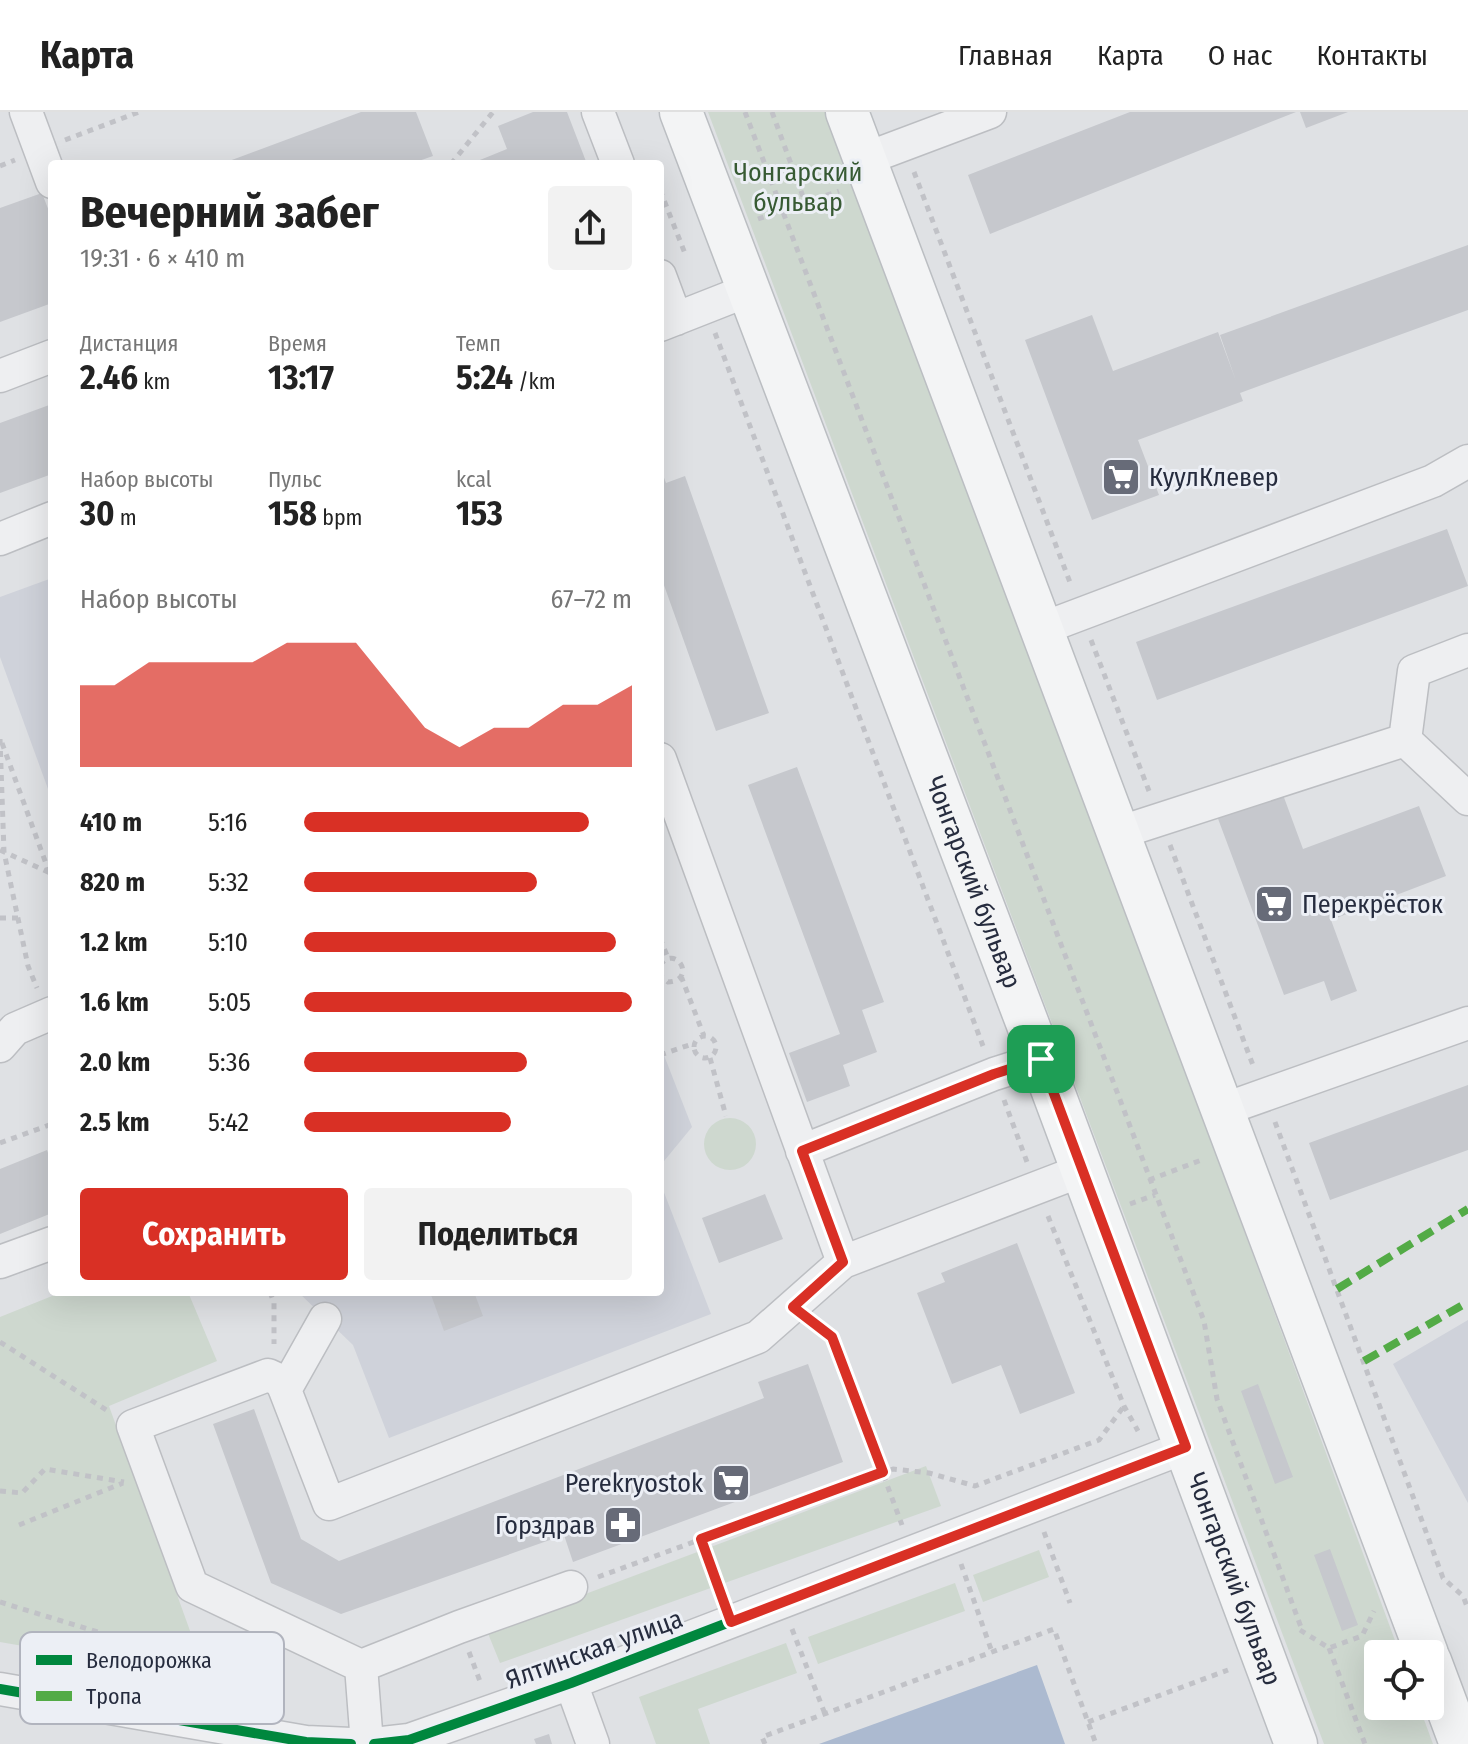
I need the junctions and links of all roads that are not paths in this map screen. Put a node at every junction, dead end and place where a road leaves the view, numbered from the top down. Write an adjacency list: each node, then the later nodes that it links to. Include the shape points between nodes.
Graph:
1 (26, 112): 8 (street)
2 (598, 112): 6 (street)
3 (681, 112): 10 (main road, Чонгарский бульвар)
4 (847, 112): 7 (main road)
5 (990, 112): 7 (street, via 903,144)
6 (616, 160)
7 (869, 169): 17 (main road)
8 (48, 171)
9 (664, 284): 11 (street)
10 (749, 290): 11 (street); 26 (main road, Чонгарский бульвар)
11 (681, 317)
12 (48, 358): 13 (street)
13 (0, 376)
14 (1468, 461): 17 (street, via 1433,481)
15 (48, 520): 16 (street)
16 (0, 539)
17 (1041, 629): 22 (main road)
18 (1468, 650): 19 (street, via 1414,671)
19 (1405, 740): 21 (street); 22 (street)
20 (664, 770): 28 (street)
21 (1468, 799)
22 (1118, 833): 27 (main road)
23 (48, 1015): 25 (street, via 15,1029)
24 (1468, 1023): 27 (street)
25 (0, 1046)
26 (1041, 1059): 28 (street); 29 (main road, Чонгарский бульвар)
27 (1222, 1110): 37 (main road)
28 (802, 1151): 32 (street)
29 (1083, 1170): 32 (street); 35 (main road, Чонгарский бульвар)
30 (48, 1244): 31 (street)
31 (0, 1262)
32 (843, 1262): 34 (street, via 758,1337 329,1504)
33 (325, 1319): 34 (street)
34 (280, 1383): 38 (street, via 268,1375 133,1426 138,1478 192,1586)
35 (1186, 1447): 39 (street, Ялтинская улица); 48 (main road, Чонгарский бульвар)
36 (571, 1587): 38 (street)
37 (1422, 1640)
38 (361, 1666): 45 (street)
39 (571, 1683): 46 (street, Ялтинская улица, via 409,1740); 47 (street)
40 (0, 1689): 41 (street)
41 (20, 1692)
42 (1444, 1698): 49 (main road)
43 (202, 1724): 44 (street, via 306,1742)
44 (351, 1744)
45 (367, 1744)
46 (374, 1744)
47 (593, 1744)
48 (1296, 1744)
49 (1461, 1744)

